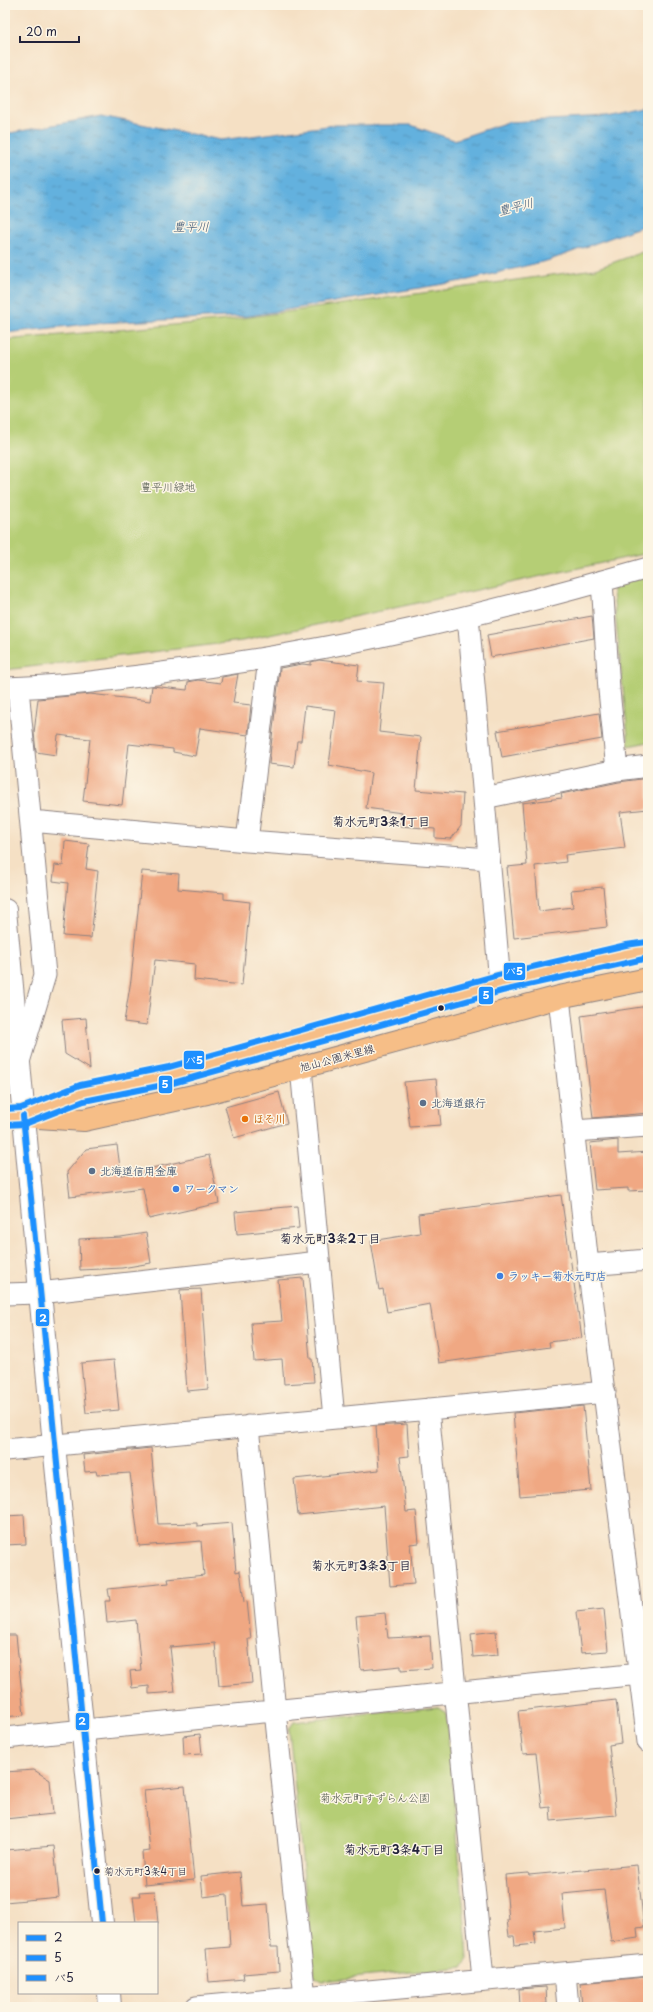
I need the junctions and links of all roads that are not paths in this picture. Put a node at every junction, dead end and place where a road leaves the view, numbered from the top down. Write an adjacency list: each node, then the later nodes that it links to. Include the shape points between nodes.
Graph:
1 (648, 568): 2 (street)
2 (602, 581): 3 (street); 7 (street, via 609,690)
3 (468, 616): 4 (street, via 378,638); 8 (street)
4 (269, 658): 5 (street, via 130,678); 10 (street)
5 (11, 688): 9 (street)
6 (648, 766): 7 (street)
7 (618, 770): 8 (street)
8 (484, 798): 11 (street)
9 (31, 822): 10 (street); 18 (street, via 46,975)
10 (247, 841): 11 (street)
11 (489, 859): 15 (street)
12 (5, 910): 18 (street)
13 (648, 950): 15 (main road)
14 (648, 979): 16 (main road, 旭山公園米里線)
15 (500, 983): 20 (main road, via 171,1075 82,1093)
16 (559, 997): 19 (main road, 旭山公園米里線); 22 (street)
17 (5, 1040): 18 (street)
18 (19, 1063): 20 (street)
19 (301, 1068): 20 (main road, 旭山公園米里線, via 207,1093 84,1120); 24 (street)
20 (14, 1117): 26 (street)
21 (648, 1126): 22 (street)
22 (573, 1131): 25 (street)
23 (648, 1260): 25 (street)
24 (319, 1262): 26 (street); 30 (street)
25 (588, 1265): 28 (street)
26 (39, 1293): 27 (street); 32 (street)
27 (5, 1294)
28 (605, 1392): 29 (street); 34 (street)
29 (428, 1409): 30 (street); 35 (street)
30 (334, 1418): 31 (street)
31 (248, 1426): 32 (street); 36 (street)
32 (54, 1445): 33 (street); 37 (street)
33 (5, 1450)
34 (640, 1674): 35 (street); 39 (street)
35 (457, 1692): 36 (street); 43 (street)
36 (275, 1711): 37 (street); 45 (street)
37 (83, 1731): 38 (street); 40 (street)
38 (5, 1738)
39 (648, 1742)
40 (102, 1922)
41 (648, 1965): 42 (street)
42 (565, 1973): 43 (street); 48 (street)
43 (483, 1979): 45 (street)
44 (109, 1994): 46 (street)
45 (306, 2002): 47 (street)
46 (110, 2007)
47 (196, 2007)
48 (568, 2007)

